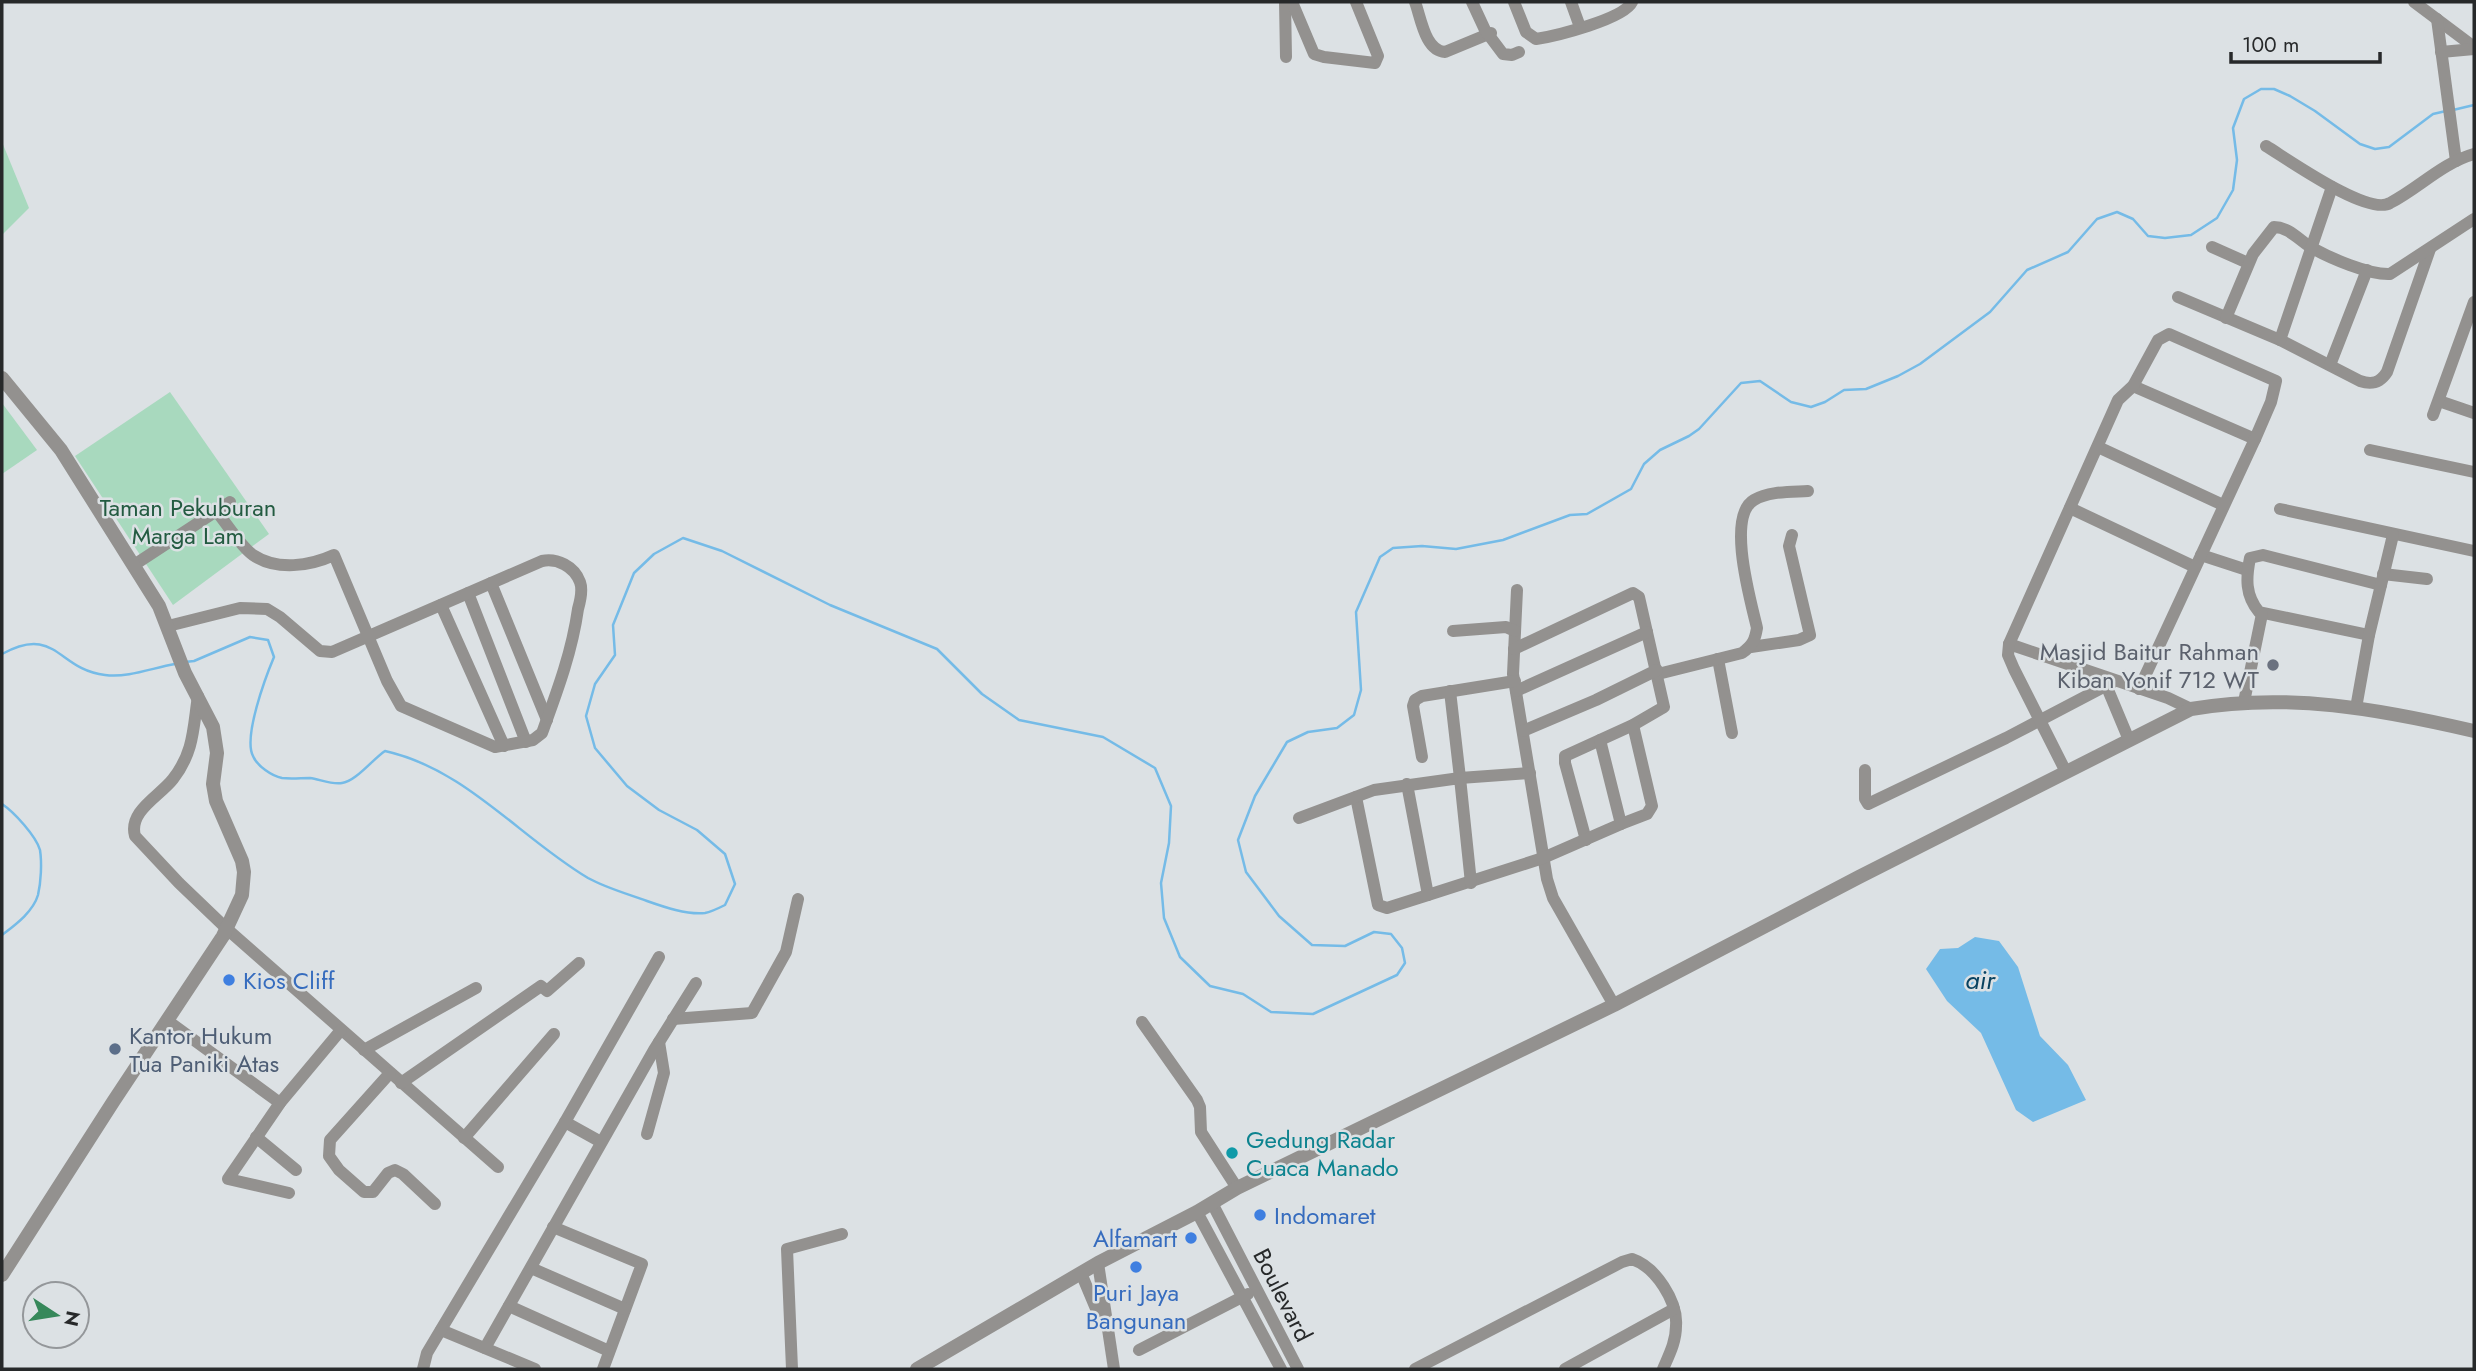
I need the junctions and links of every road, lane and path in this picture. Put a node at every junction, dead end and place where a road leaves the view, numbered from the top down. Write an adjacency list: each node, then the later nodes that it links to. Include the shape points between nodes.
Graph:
1 (1284, 2): 17 (street)
2 (1292, 2): 3 (street, via 1314,54 1375,62 1378,56)
3 (1356, 2)
4 (1415, 2): 13 (street, via 1437,52)
5 (1472, 2): 13 (street)
6 (1481, 2): 13 (street)
7 (1514, 2): 12 (street, via 1532,38)
8 (1571, 2): 12 (street)
9 (1632, 2): 12 (street, via 1628,9)
10 (2414, 2): 11 (street)
11 (2437, 19): 14 (street); 15 (street)
12 (1580, 27)
13 (1490, 35): 16 (street, via 1503,54)
14 (2474, 48): 15 (street)
15 (2441, 51): 20 (street)
16 (1519, 52)
17 (1286, 57)
18 (2266, 146): 21 (street)
19 (2474, 154): 20 (street)
20 (2456, 161): 21 (street, via 2383,206 2367,204)
21 (2332, 187): 24 (street)
22 (2474, 219): 25 (street)
23 (2212, 247): 26 (street)
24 (2313, 248): 26 (street, via 2274,227); 27 (street); 31 (street)
25 (2430, 249): 27 (street, via 2395,273); 32 (street, via 2383,378 2368,383)
26 (2248, 262): 30 (street)
27 (2367, 270): 32 (street)
28 (2178, 297): 30 (street)
29 (2474, 302): 35 (street)
30 (2226, 318): 31 (street)
31 (2280, 340): 32 (street)
32 (2330, 365)
33 (2, 377): 52 (street, via 61,450)
34 (2133, 386): 38 (street); 38 (street, via 2158,340 2175,336 2276,381); 39 (street, via 2118,400)
35 (2439, 401): 36 (street); 37 (street)
36 (2474, 413)
37 (2433, 415)
38 (2255, 439): 44 (street)
39 (2098, 447): 44 (street); 45 (street)
40 (2370, 450): 41 (street)
41 (2474, 472)
42 (1808, 491): 68 (street, via 1754,500 1745,512 1740,536 1757,628)
43 (230, 502): 47 (street)
44 (2223, 506): 51 (street)
45 (2070, 508): 51 (street); 67 (street)
46 (2280, 509): 48 (street)
47 (217, 512): 52 (street); 66 (street, via 251,554 266,561 296,566 334,555)
48 (2393, 534): 50 (street); 54 (street)
49 (1792, 535): 68 (street, via 1791,553 1810,635)
50 (2474, 551)
51 (2198, 561): 53 (street); 74 (street)
52 (134, 565): 61 (street)
53 (2247, 570): 54 (street, via 2250,558 2263,555); 60 (street, via 2251,600)
54 (2382, 579): 55 (street); 65 (street)
55 (2427, 579)
56 (491, 583): 58 (street); 81 (street); 81 (street, via 554,559 566,565 580,583 573,645)
57 (1517, 590): 63 (street)
58 (468, 593): 59 (street); 88 (street)
59 (441, 605): 66 (street); 89 (street)
60 (2262, 614): 65 (street); 77 (street)
61 (168, 626): 66 (street, via 240,608 267,609 320,651 332,652); 76 (street)
62 (1453, 631): 63 (street, via 1506,627)
63 (1515, 631): 69 (street)
64 (1647, 632): 69 (street, via 1639,597 1633,593); 71 (street); 73 (street)
65 (2369, 635): 78 (street)
66 (370, 636): 89 (street, via 401,706 476,740)
67 (2009, 644): 72 (street); 80 (street, via 2008,655)
68 (1751, 647): 70 (street)
69 (1514, 649): 73 (street)
70 (1718, 659): 71 (street); 85 (street)
71 (1657, 672): 82 (street, via 1664,707); 83 (street)
72 (2110, 683): 74 (street); 80 (street); 87 (street)
73 (1515, 686): 75 (street); 83 (street)
74 (2139, 689): 79 (street)
75 (1450, 691): 90 (street, via 1415,700); 94 (street)
76 (198, 696): 104 (street, via 216,742 216,801 244,872 242,895); 104 (street, via 188,758 136,818 133,832)
77 (2245, 702): 78 (street, via 2316,702); 79 (street)
78 (2356, 708): 84 (street)
79 (2191, 709): 87 (street)
80 (2040, 719): 91 (street, via 1868,804); 92 (street)
81 (547, 720): 88 (street, via 542,733)
82 (1633, 725): 86 (street); 98 (street, via 1653,804 1647,814)
83 (1523, 731): 93 (street)
84 (2474, 732)
85 (1732, 733)
86 (1600, 740): 98 (street); 99 (street, via 1565,757)
87 (2129, 740): 92 (street)
88 (526, 742): 89 (street)
89 (505, 746)
90 (1422, 757)
91 (1865, 770)
92 (2066, 772): 109 (street)
93 (1530, 773): 94 (street); 100 (street)
94 (1460, 778): 95 (street); 101 (street)
95 (1407, 784): 96 (street); 102 (street)
96 (1356, 797): 97 (street); 102 (street, via 1378,905 1387,908)
97 (1299, 818)
98 (1621, 824): 99 (street)
99 (1586, 840): 100 (street)
100 (1543, 858): 101 (street); 109 (street, via 1553,898)
101 (1471, 883): 102 (street)
102 (1428, 895)
103 (798, 899): 110 (street, via 786,952 752,1013)
104 (227, 929): 111 (street); 113 (street)
105 (659, 957): 120 (street)
106 (579, 962): 118 (street, via 547,991 541,986 533,991)
107 (696, 983): 110 (street)
108 (476, 988): 116 (street)
109 (1614, 1005): 127 (street)
110 (673, 1018): 115 (street)
111 (168, 1021): 119 (street); 134 (street)
112 (1142, 1023): 127 (street, via 1197,1100 1201,1132)
113 (341, 1030): 116 (street); 119 (street)
114 (554, 1034): 123 (street)
115 (659, 1042): 121 (street, via 664,1073); 124 (street)
116 (364, 1050): 117 (street)
117 (390, 1073): 118 (street); 130 (street, via 330,1140 328,1156 364,1192 373,1192 395,1170)
118 (401, 1083): 123 (street)
119 (280, 1103): 122 (street)
120 (565, 1122): 124 (street); 144 (street)
121 (647, 1135)
122 (256, 1137): 126 (street); 128 (street, via 228,1179)
123 (464, 1138): 125 (street)
124 (601, 1142): 132 (street)
125 (498, 1167)
126 (296, 1170)
127 (1237, 1188): 129 (street)
128 (289, 1193)
129 (1212, 1203): 131 (street); 139 (street, Boulevard)
130 (435, 1204)
131 (1197, 1212): 135 (street); 140 (street, Boulevard)
132 (553, 1227): 136 (street); 142 (street, via 642,1264)
133 (842, 1234): 154 (street, via 787,1249)
134 (8, 1254): 138 (street)
135 (1098, 1264): 137 (street); 145 (street)
136 (531, 1268): 141 (street); 142 (street)
137 (1081, 1273): 145 (street); 155 (street)
138 (2, 1275)
139 (1255, 1290): 140 (street); 149 (street, Boulevard)
140 (1242, 1297): 147 (street); 150 (street, Boulevard)
141 (509, 1306): 146 (street); 148 (street)
142 (625, 1309): 148 (street)
143 (1674, 1309): 157 (street, via 1659,1281 1638,1261 1626,1260); 158 (street); 159 (street, via 1675,1336)
144 (441, 1330): 146 (street); 151 (street)
145 (1109, 1339): 156 (street)
146 (485, 1348): 152 (street)
147 (1139, 1350)
148 (610, 1351): 153 (street)
149 (1296, 1365): 150 (street)
150 (1279, 1368)
151 (423, 1369)
152 (535, 1369)
153 (603, 1369)
154 (792, 1369)
155 (917, 1369)
156 (1114, 1369)
157 (1415, 1369)
158 (1564, 1369)
159 (1663, 1369)

